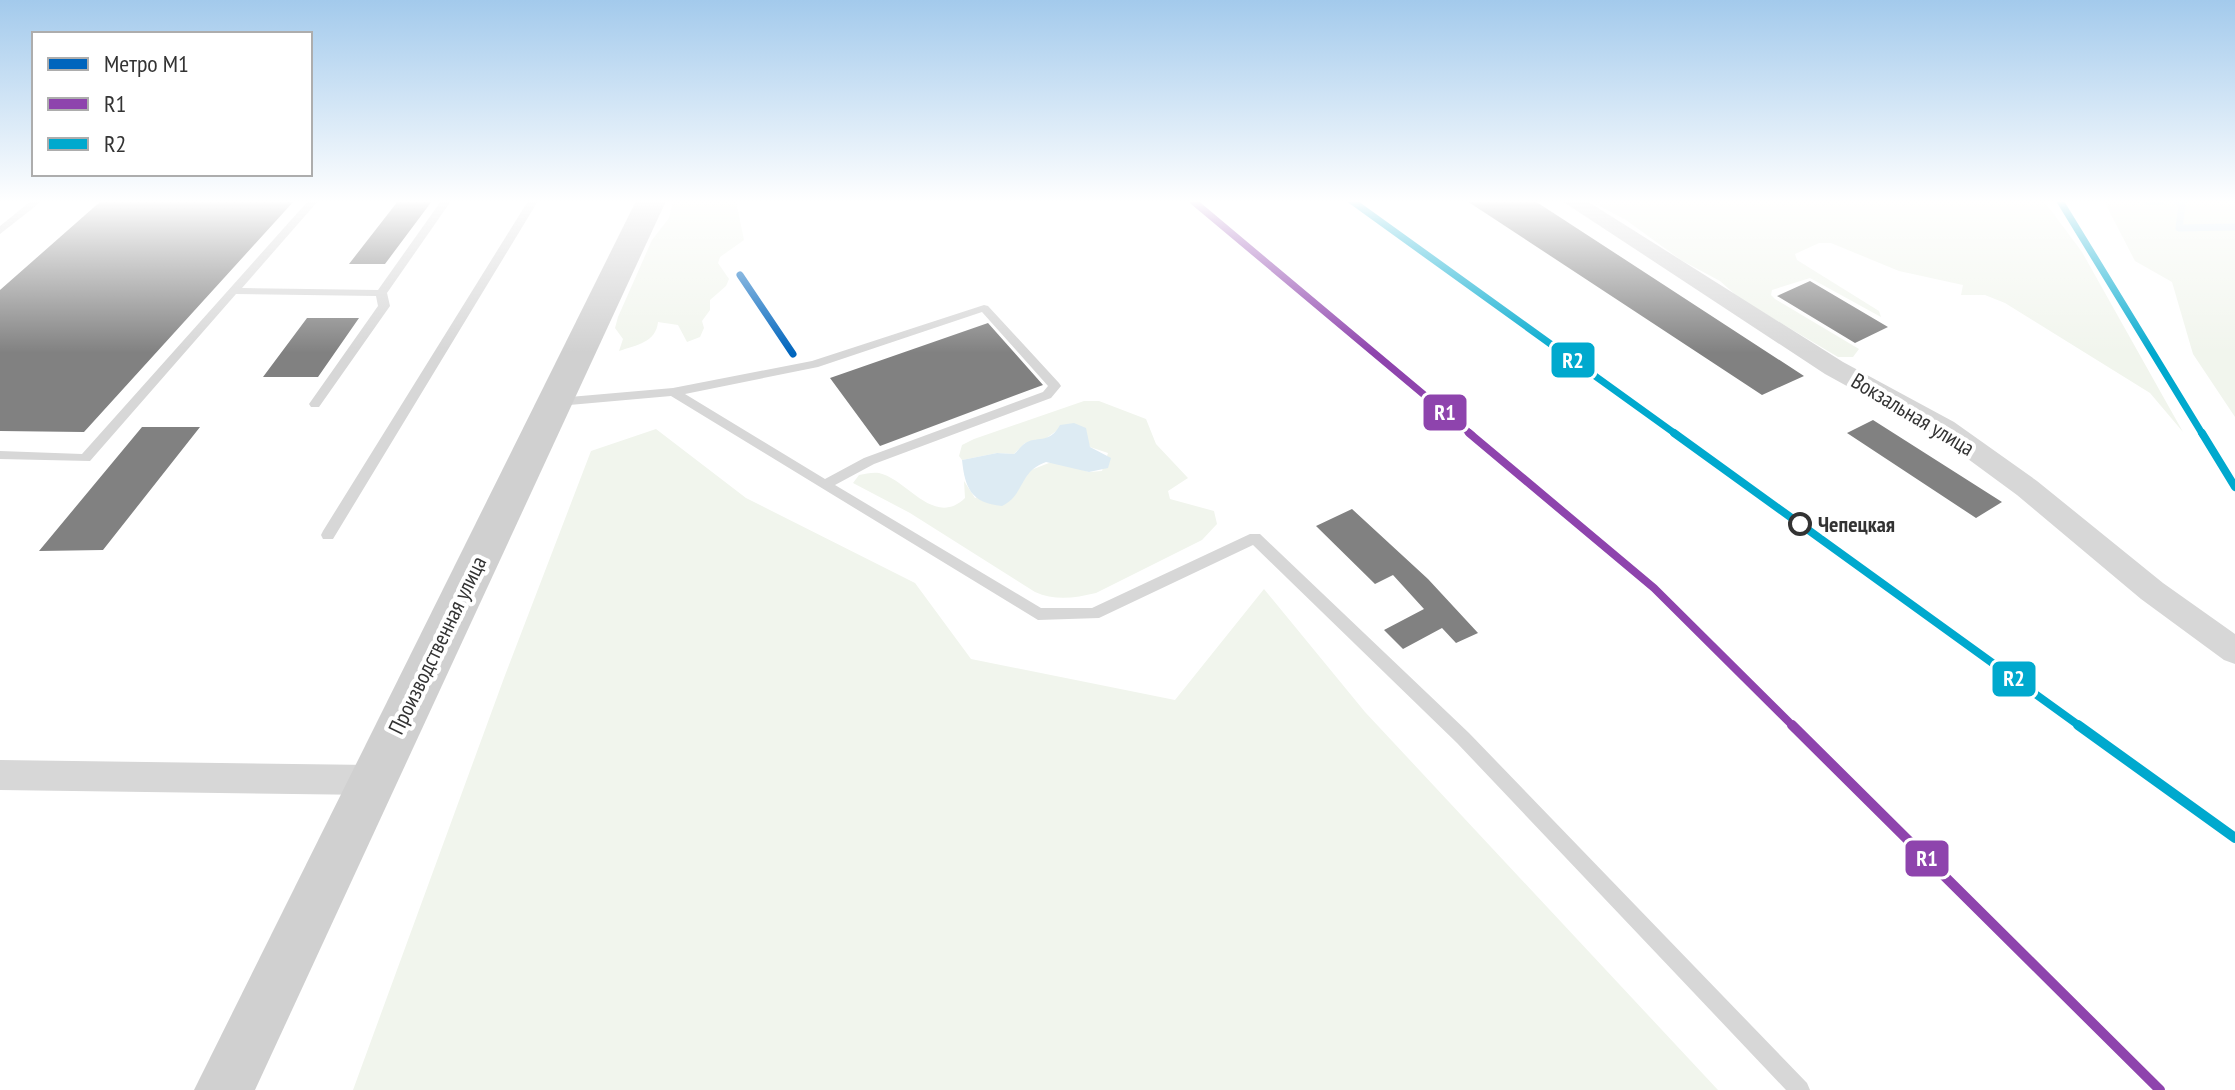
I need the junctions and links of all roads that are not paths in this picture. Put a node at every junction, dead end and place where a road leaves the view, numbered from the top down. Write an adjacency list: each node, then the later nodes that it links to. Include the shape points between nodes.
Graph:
1 (268, 252): 6 (lane)
2 (410, 252): 7 (lane)
3 (502, 252): 13 (lane)
4 (626, 252): 9 (main road, Производственная улица)
5 (1652, 252): 14 (street, Вокзальная улица, via 1834,368 1944,428)
6 (233, 291): 7 (lane); 11 (lane, via 85,458)
7 (381, 293): 10 (lane, via 384,306)
8 (673, 392): 9 (lane); 12 (lane); 12 (lane, via 828,361 984,308 1055,386 1047,395 869,461)
9 (554, 402): 16 (main road, Производственная улица)
10 (315, 404)
11 (0, 455)
12 (824, 485): 18 (lane, via 1024,608 1054,616 1112,608 1255,538 1463,738)
13 (328, 535)
14 (2235, 651)
15 (0, 775): 16 (street)
16 (372, 780): 17 (main road, Производственная улица)
17 (224, 1090)
18 (1800, 1090)

